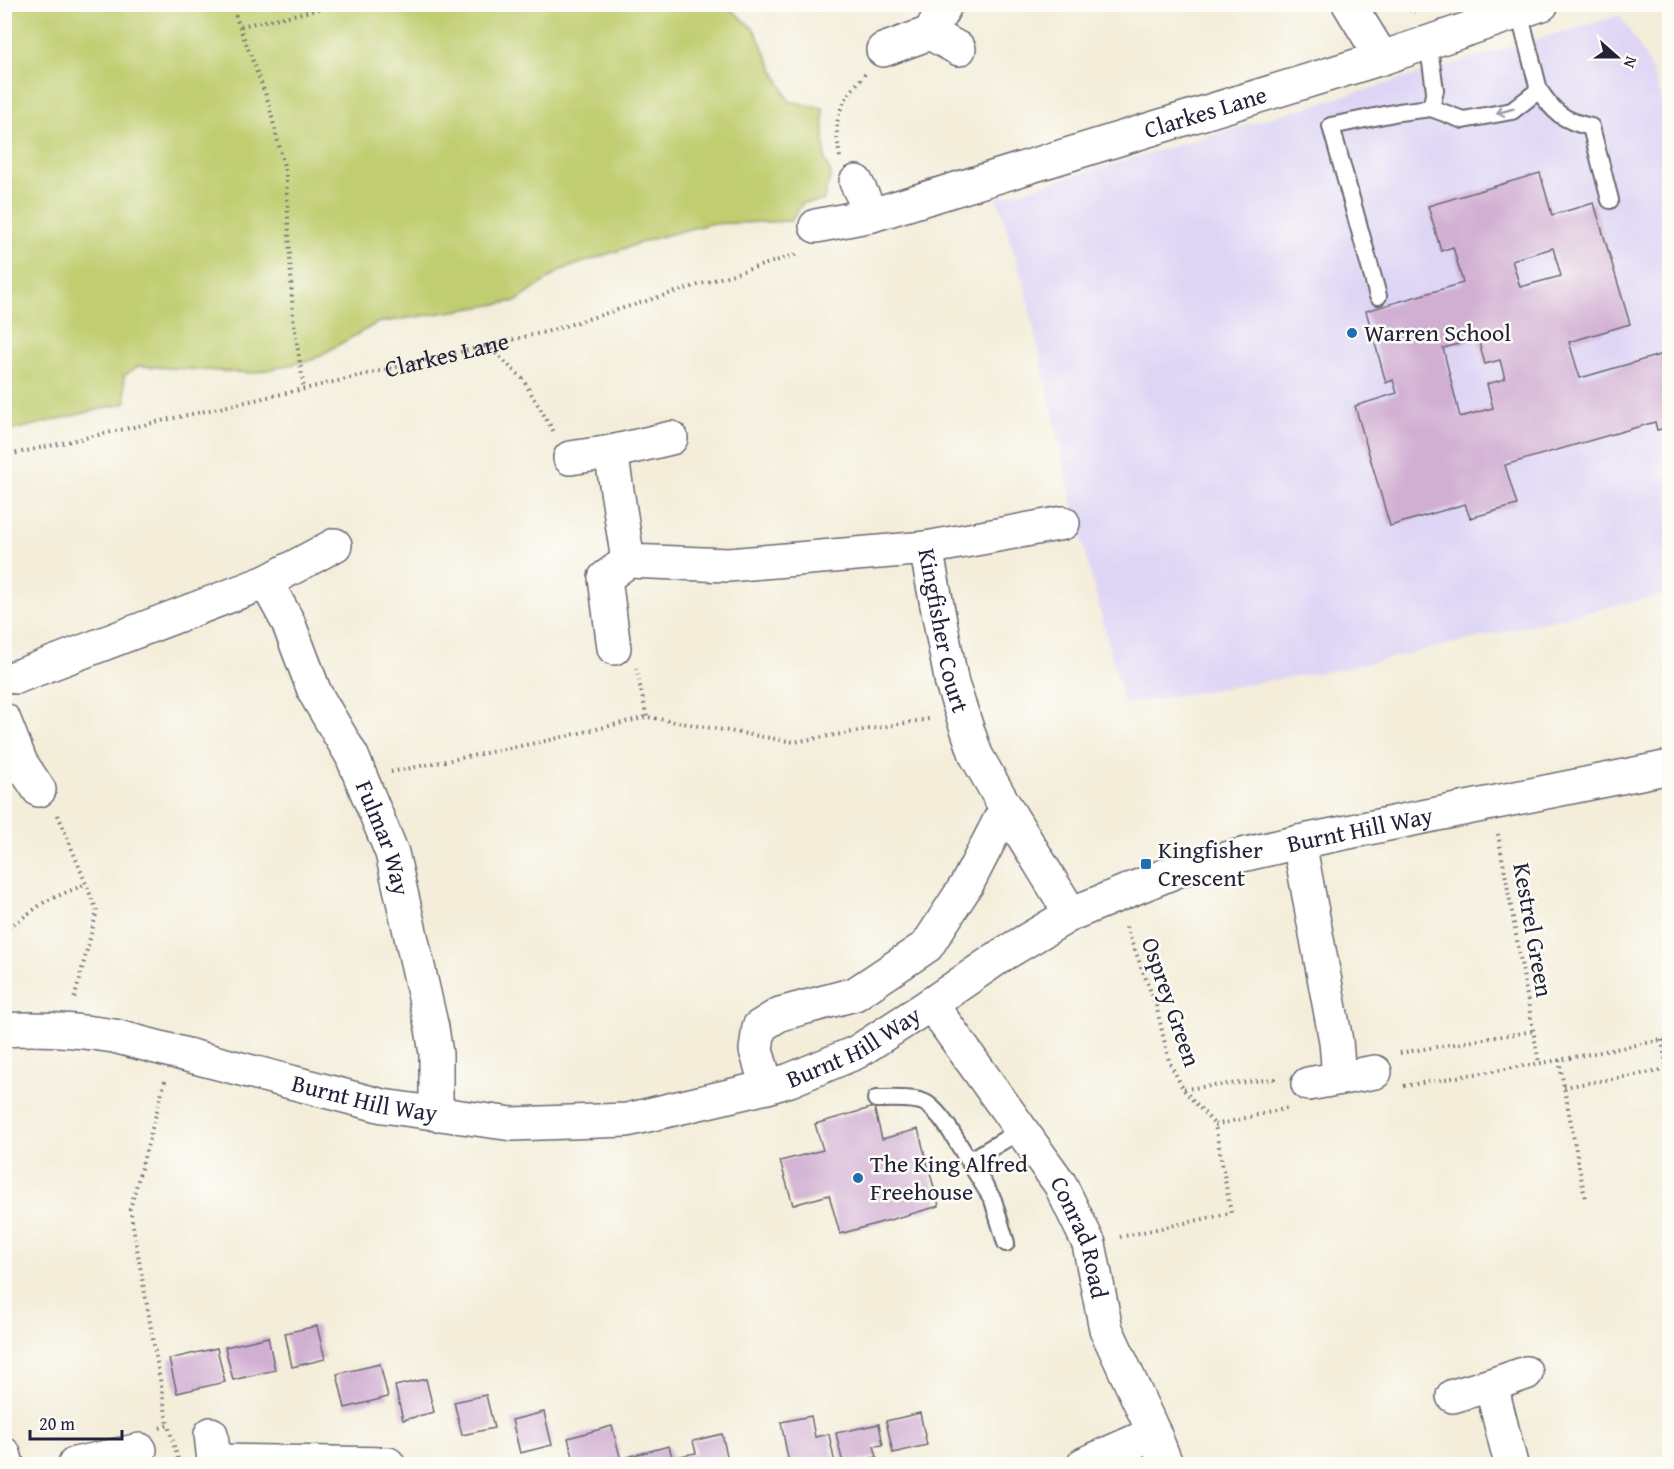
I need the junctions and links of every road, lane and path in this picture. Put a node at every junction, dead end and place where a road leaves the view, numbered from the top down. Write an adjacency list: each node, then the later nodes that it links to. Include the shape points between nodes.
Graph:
1 (231, 4): 6 (path)
2 (330, 4): 6 (path)
3 (946, 4): 7 (street)
4 (1349, 4): 11 (street)
5 (1535, 7): 8 (street, Clarkes Lane); 12 (lane)
6 (241, 26): 20 (path, via 268,101 286,174 293,317)
7 (930, 33): 9 (street); 10 (street)
8 (1428, 42): 11 (street, Clarkes Lane); 13 (lane, via 1435,90)
9 (959, 49)
10 (883, 50): 14 (path, via 846,96 837,117 840,160)
11 (1382, 58): 16 (street, Clarkes Lane)
12 (1539, 90): 13 (lane, one-way to 13, via 1512,111 1463,120); 15 (lane, via 1552,110 1573,123 1591,127)
13 (1431, 108): 18 (lane, via 1331,126)
14 (856, 182): 16 (street)
15 (1610, 200)
16 (872, 215): 17 (street, Clarkes Lane)
17 (816, 226): 19 (path, Clarkes Lane, via 795,255 549,331)
18 (1378, 296)
19 (487, 345): 20 (path, Clarkes Lane); 24 (path, via 522,378)
20 (304, 389): 23 (path, Clarkes Lane)
21 (671, 438): 22 (street)
22 (611, 452): 24 (street); 28 (street)
23 (4, 456)
24 (570, 458)
25 (1063, 523): 27 (street)
26 (335, 545): 29 (street)
27 (926, 548): 28 (street, Kingfisher Court, via 728,565); 33 (street, Kingfisher Court, via 952,684)
28 (628, 561): 30 (street, via 605,579)
29 (266, 582): 31 (street); 36 (street, Fulmar Way, via 288,622 315,693)
30 (614, 648): 32 (path, via 633,651)
31 (8, 680)
32 (647, 717): 33 (path, via 795,742 929,719 935,724); 36 (path)
33 (964, 718): 38 (street, Kingfisher Court, via 976,756)
34 (4, 720): 37 (street, via 21,763)
35 (1670, 767): 40 (street, Burnt Hill Way)
36 (361, 778): 62 (street, Fulmar Way, via 392,853 426,997 436,1054)
37 (39, 790): 41 (path, via 49,794)
38 (1006, 808): 42 (street, Kingfisher Court); 56 (street, via 967,884 927,946 855,994 780,1014 759,1027 756,1050)
39 (1498, 834): 48 (path, Kestrel Green)
40 (1299, 842): 42 (street, Burnt Hill Way, via 1180,869); 60 (street, via 1336,1041)
41 (86, 884): 44 (path, via 46,901); 46 (path, via 97,910)
42 (1071, 914): 45 (street, Burnt Hill Way, via 1002,955)
43 (1126, 927): 58 (path, Osprey Green, via 1156,1005 1169,1061)
44 (4, 931)
45 (932, 1004): 56 (street, Burnt Hill Way, via 857,1052); 64 (street, Conrad Road)
46 (70, 1029): 47 (street, Burnt Hill Way); 51 (street, Burnt Hill Way)
47 (4, 1030)
48 (1533, 1031): 53 (path, Kestrel Green); 55 (path)
49 (1662, 1040): 50 (path); 52 (path); 54 (path)
50 (1670, 1040)
51 (174, 1051): 62 (street, Burnt Hill Way, via 383,1106); 72 (path, via 130,1209)
52 (1559, 1060): 53 (path); 57 (path)
53 (1539, 1063): 55 (path)
54 (1669, 1069): 57 (path)
55 (1390, 1071): 60 (street)
56 (767, 1087): 62 (street, Burnt Hill Way, via 627,1120 512,1124)
57 (1564, 1087): 66 (path)
58 (1183, 1089): 59 (path, via 1274,1079); 63 (path, Osprey Green)
59 (1276, 1089)
60 (1313, 1090): 63 (path)
61 (876, 1099): 65 (lane, via 926,1103 948,1126)
62 (436, 1114)
63 (1215, 1125): 68 (path, via 1231,1213)
64 (1021, 1130): 65 (lane); 68 (street, Conrad Road, via 1060,1184)
65 (969, 1161): 67 (lane, via 993,1200)
66 (1585, 1198)
67 (1006, 1243)
68 (1089, 1244): 73 (street, Conrad Road, via 1106,1329)
69 (1526, 1373): 70 (street)
70 (1491, 1385): 71 (street); 82 (street)
71 (1453, 1396)
72 (168, 1425)
73 (1154, 1433): 80 (street); 81 (street, Conrad Road)
74 (140, 1450): 75 (path, via 148,1464); 78 (street)
75 (213, 1453): 79 (street)
76 (4, 1454): 77 (street)
77 (7, 1464)
78 (75, 1464)
79 (388, 1464)
80 (1084, 1464)
81 (1166, 1464)
82 (1511, 1464)

